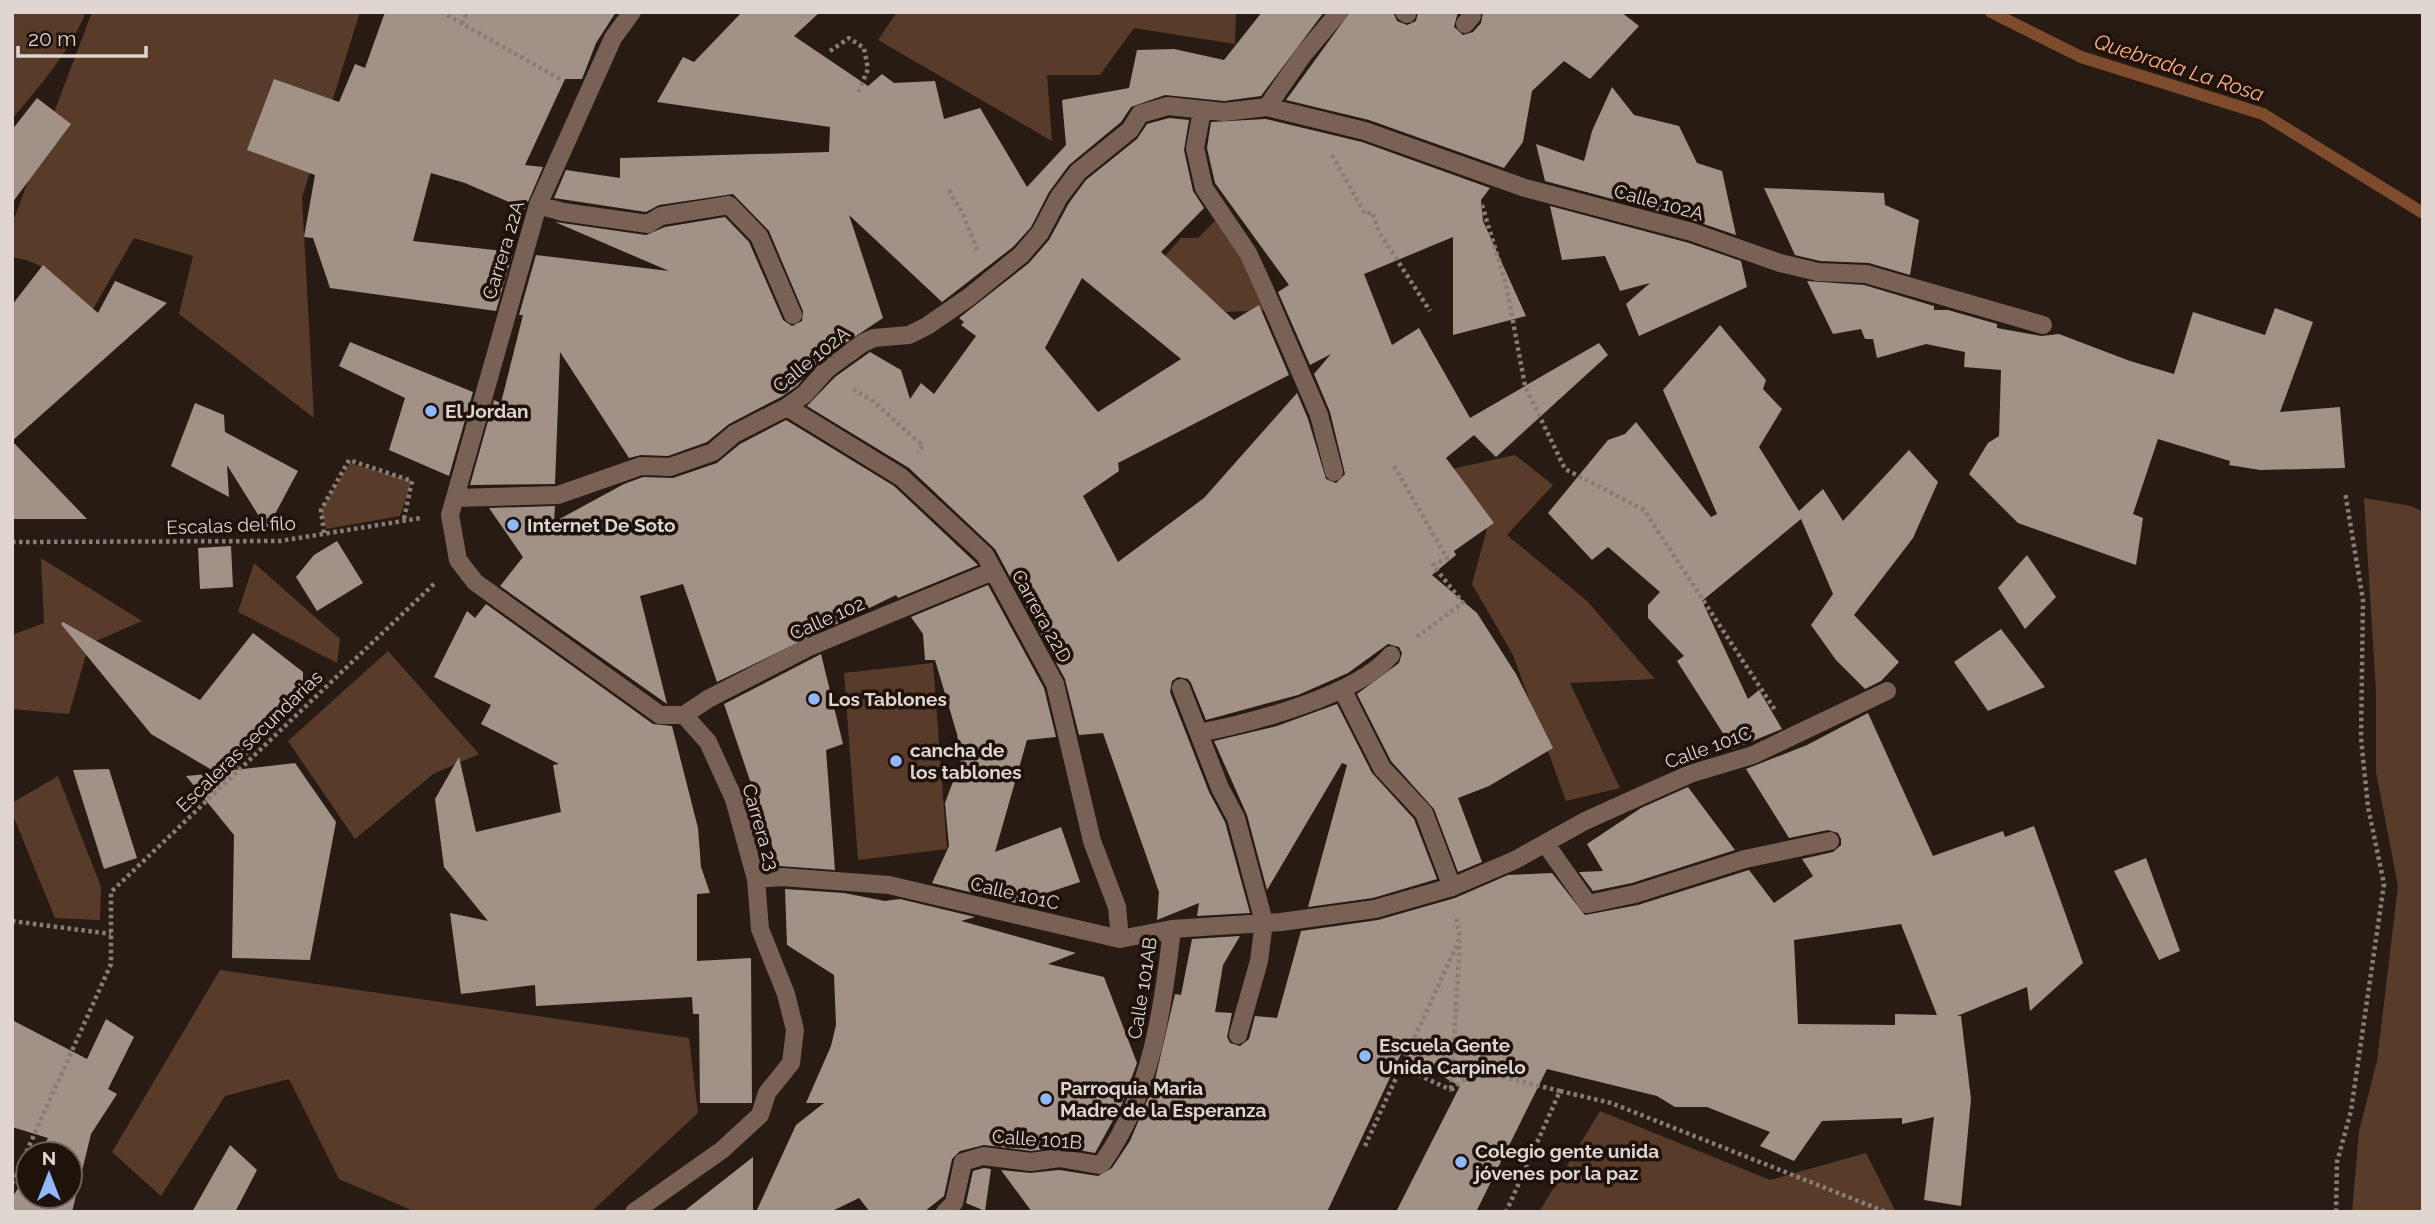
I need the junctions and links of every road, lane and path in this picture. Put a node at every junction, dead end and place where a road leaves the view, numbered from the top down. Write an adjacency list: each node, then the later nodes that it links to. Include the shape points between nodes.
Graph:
1 (441, 12): 5 (path)
2 (467, 12): 5 (path)
3 (632, 12): 8 (street, Carrera 22A, via 613,38)
4 (1339, 12): 9 (street)
5 (462, 24): 8 (path)
6 (830, 51): 7 (path, via 849,38 864,48 868,69)
7 (858, 93)
8 (589, 95): 13 (street, Carrera 22A)
9 (1267, 107): 10 (street, Calle 102A); 11 (street, Calle 102A)
10 (1202, 111): 17 (street, Calle 102A, via 1168,106 1140,114 1130,130 1078,172 1021,255 927,327 908,335 874,338); 20 (street, via 1195,148 1204,188 1248,253 1319,415)
11 (1324, 121): 12 (street, Calle 102A); 14 (path, via 1322,134 1336,167 1364,214 1372,212 1379,232)
12 (1476, 169): 16 (street, Calle 102A, via 1525,188 1715,239 1780,263 1818,272 1866,274); 35 (path, via 1525,386 1565,469 1644,510)
13 (538, 205): 15 (street, via 648,224 661,216 729,205 759,236); 23 (street, Carrera 22A)
14 (1430, 311)
15 (793, 314)
16 (2043, 325)
17 (827, 369): 18 (street, Calle 102A); 21 (path, via 873,401 923,446 898,467)
18 (787, 408): 21 (street, Carrera 22D); 23 (street, Calle 102A, via 734,434 713,452 670,467 641,466 558,495)
19 (1394, 466): 29 (path, via 1447,558 1433,565 1463,603)
20 (1334, 472)
21 (901, 477): 28 (street, Carrera 22D, via 985,555)
22 (2345, 492): 57 (path, via 2363,600 2361,738 2368,807 2384,884 2351,1111 2337,1162)
23 (452, 506): 24 (path, Escalas del filo); 27 (street)
24 (404, 520): 25 (path, Escalas del filo); 25 (path, via 412,481 349,460 321,510)
25 (324, 533): 26 (path, Escalas del filo, via 281,541)
26 (12, 542)
27 (458, 560): 33 (street, via 475,582 660,715); 43 (path, Escaleras secundarias, via 111,892)
28 (993, 571): 33 (street, Calle 102, via 809,647); 45 (street, Carrera 22D, via 1055,684 1093,841 1117,907)
29 (1391, 655): 31 (street)
30 (1181, 688): 34 (street)
31 (1342, 689): 34 (street, via 1248,724); 39 (street, via 1382,768 1424,813)
32 (1887, 691): 35 (street, Calle 101C)
33 (684, 715): 38 (street, Carrera 23, via 708,742 734,799)
34 (1199, 733): 41 (street, via 1236,818)
35 (1791, 735): 37 (street, Calle 101C, via 1753,755 1690,774)
36 (1830, 841): 37 (street, via 1745,859 1588,904)
37 (1545, 843): 39 (street, Calle 101C)
38 (755, 879): 45 (street, Calle 101C, via 890,885); 53 (street, Carrera 23, via 761,929 795,1030 791,1063 767,1093 760,1115 722,1150)
39 (1452, 887): 41 (street, Calle 101C, via 1375,909); 44 (path)
40 (12, 922): 43 (path)
41 (1264, 922): 42 (street, Calle 101C); 46 (street, via 1259,961)
42 (1172, 929): 45 (street, Calle 101C); 51 (street, Calle 101AB, via 1164,1005 1153,1052 1120,1135)
43 (111, 934): 52 (path, Escaleras secundarias, via 111,964)
44 (1460, 938): 47 (path); 48 (path)
45 (1120, 939)
46 (1238, 1035)
47 (1399, 1066): 48 (path); 50 (path)
48 (1451, 1090): 49 (path, via 1468,1077 1495,1075)
49 (1560, 1091): 55 (path); 56 (path, via 1611,1104)
50 (1365, 1146)
51 (1099, 1165): 54 (street, Calle 101B, via 1059,1158 1031,1162 972,1157 963,1162 954,1203)
52 (12, 1184)
53 (634, 1212)
54 (945, 1212)
55 (1506, 1212)
56 (1886, 1212)
57 (2336, 1212)

